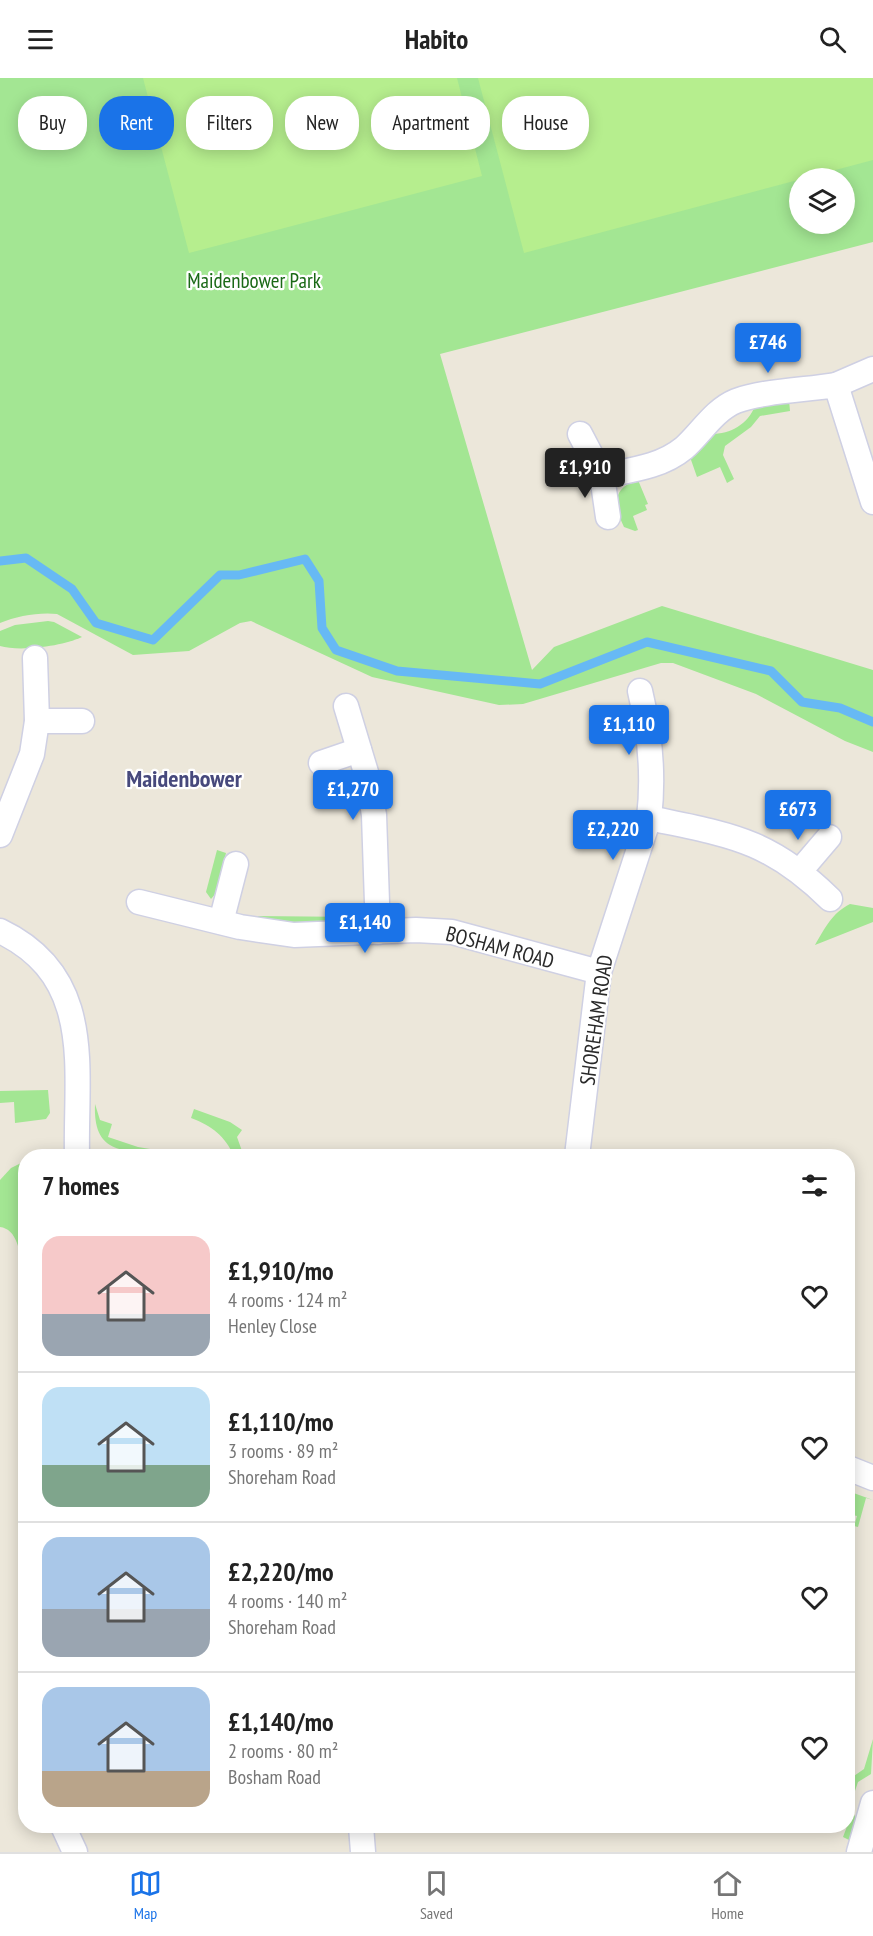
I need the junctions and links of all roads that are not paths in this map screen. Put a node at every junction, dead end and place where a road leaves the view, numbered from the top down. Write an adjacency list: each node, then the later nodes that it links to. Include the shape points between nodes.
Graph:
1 (873, 369): 2 (street)
2 (836, 385): 4 (street, via 734,402 674,455 646,467); 5 (street)
3 (580, 434): 4 (street)
4 (602, 476): 6 (street)
5 (873, 502)
6 (608, 517)
7 (34, 658): 10 (street)
8 (640, 692): 14 (street, SHOREHAM ROAD, via 652,772)
9 (346, 706): 12 (street)
10 (37, 721): 11 (street); 15 (street, via 25,777)
11 (82, 721)
12 (359, 750): 13 (street); 23 (street, via 374,815)
13 (321, 762)
14 (649, 818): 18 (street, via 746,840); 24 (street, SHOREHAM ROAD)
15 (0, 836)
16 (829, 837): 18 (street)
17 (236, 864): 21 (street)
18 (800, 871): 19 (street)
19 (831, 899)
20 (139, 902): 21 (street, BOSHAM ROAD)
21 (221, 922): 23 (street, BOSHAM ROAD, via 294,935)
22 (0, 930): 25 (street, via 42,961 73,1016 77,1036)
23 (378, 932): 24 (street, BOSHAM ROAD, via 452,932)
24 (599, 972): 26 (street, SHOREHAM ROAD)
25 (77, 1149)
26 (578, 1149)
27 (855, 1471): 28 (street)
28 (873, 1478)
29 (873, 1803): 34 (street)
30 (66, 1833): 32 (street)
31 (362, 1833): 33 (street)
32 (75, 1852)
33 (363, 1852)
34 (859, 1852)

